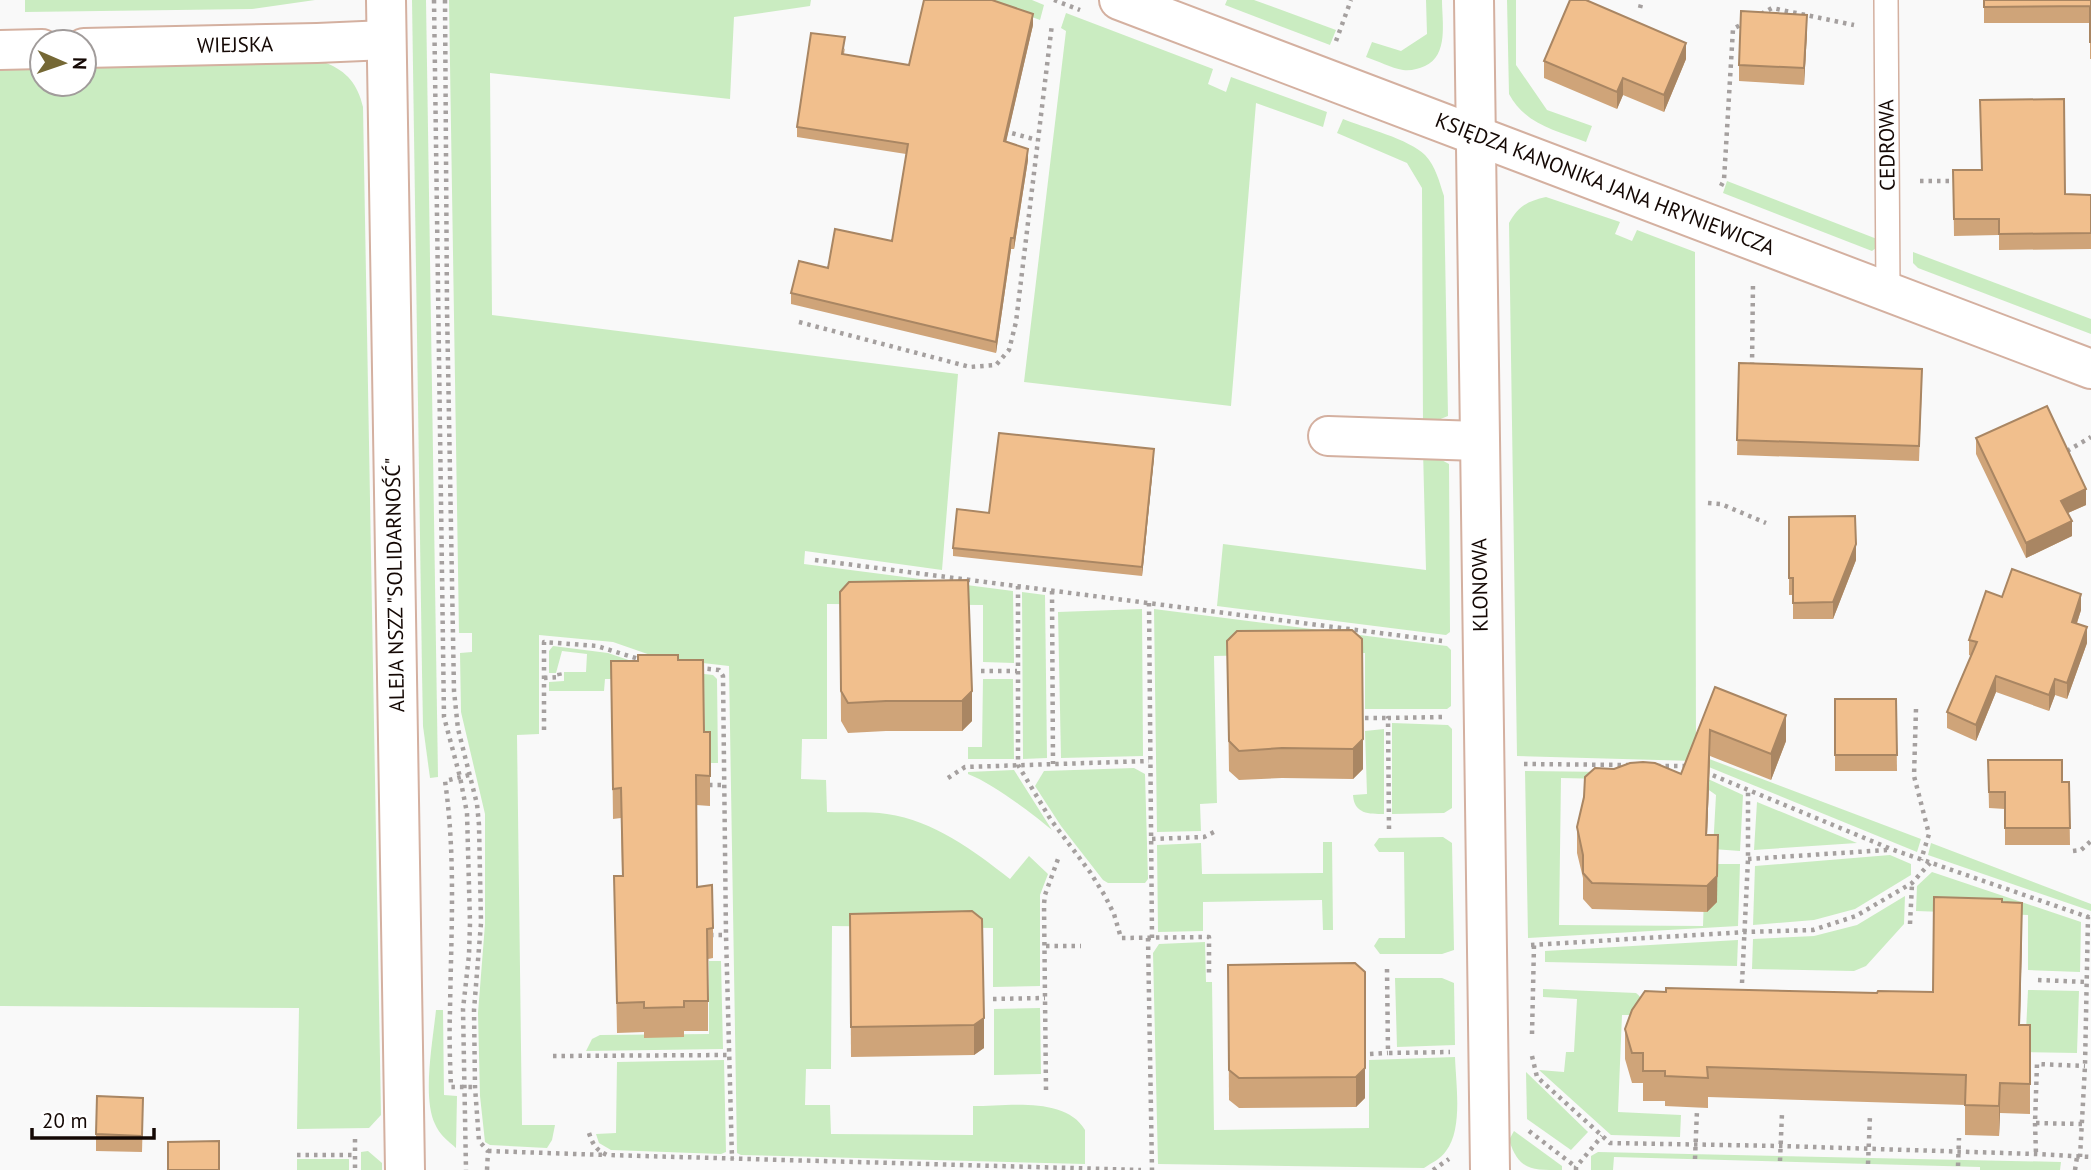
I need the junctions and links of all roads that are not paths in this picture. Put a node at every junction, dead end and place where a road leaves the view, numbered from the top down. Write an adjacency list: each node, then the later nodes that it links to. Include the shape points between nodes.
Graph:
1 (386, 0): 5 (street, ALEJA NSZZ "SOLIDARNOŚĆ")
2 (1119, 0): 9 (street, KSIĘDZA KANONIKA JANA HRYNIEWICZA)
3 (1474, 0): 9 (street, KLONOWA)
4 (1886, 0): 10 (lane, CEDROWA)
5 (386, 40): 6 (street, WIEJSKA); 14 (street, ALEJA NSZZ "SOLIDARNOŚĆ")
6 (98, 48)
7 (28, 49): 8 (street)
8 (0, 50)
9 (1475, 134): 10 (street, KSIĘDZA KANONIKA JANA HRYNIEWICZA); 13 (street, KLONOWA)
10 (1888, 291): 11 (street, KSIĘDZA KANONIKA JANA HRYNIEWICZA)
11 (2091, 369)
12 (1328, 436): 13 (street)
13 (1478, 441): 15 (street, KLONOWA)
14 (405, 1170)
15 (1490, 1170)

